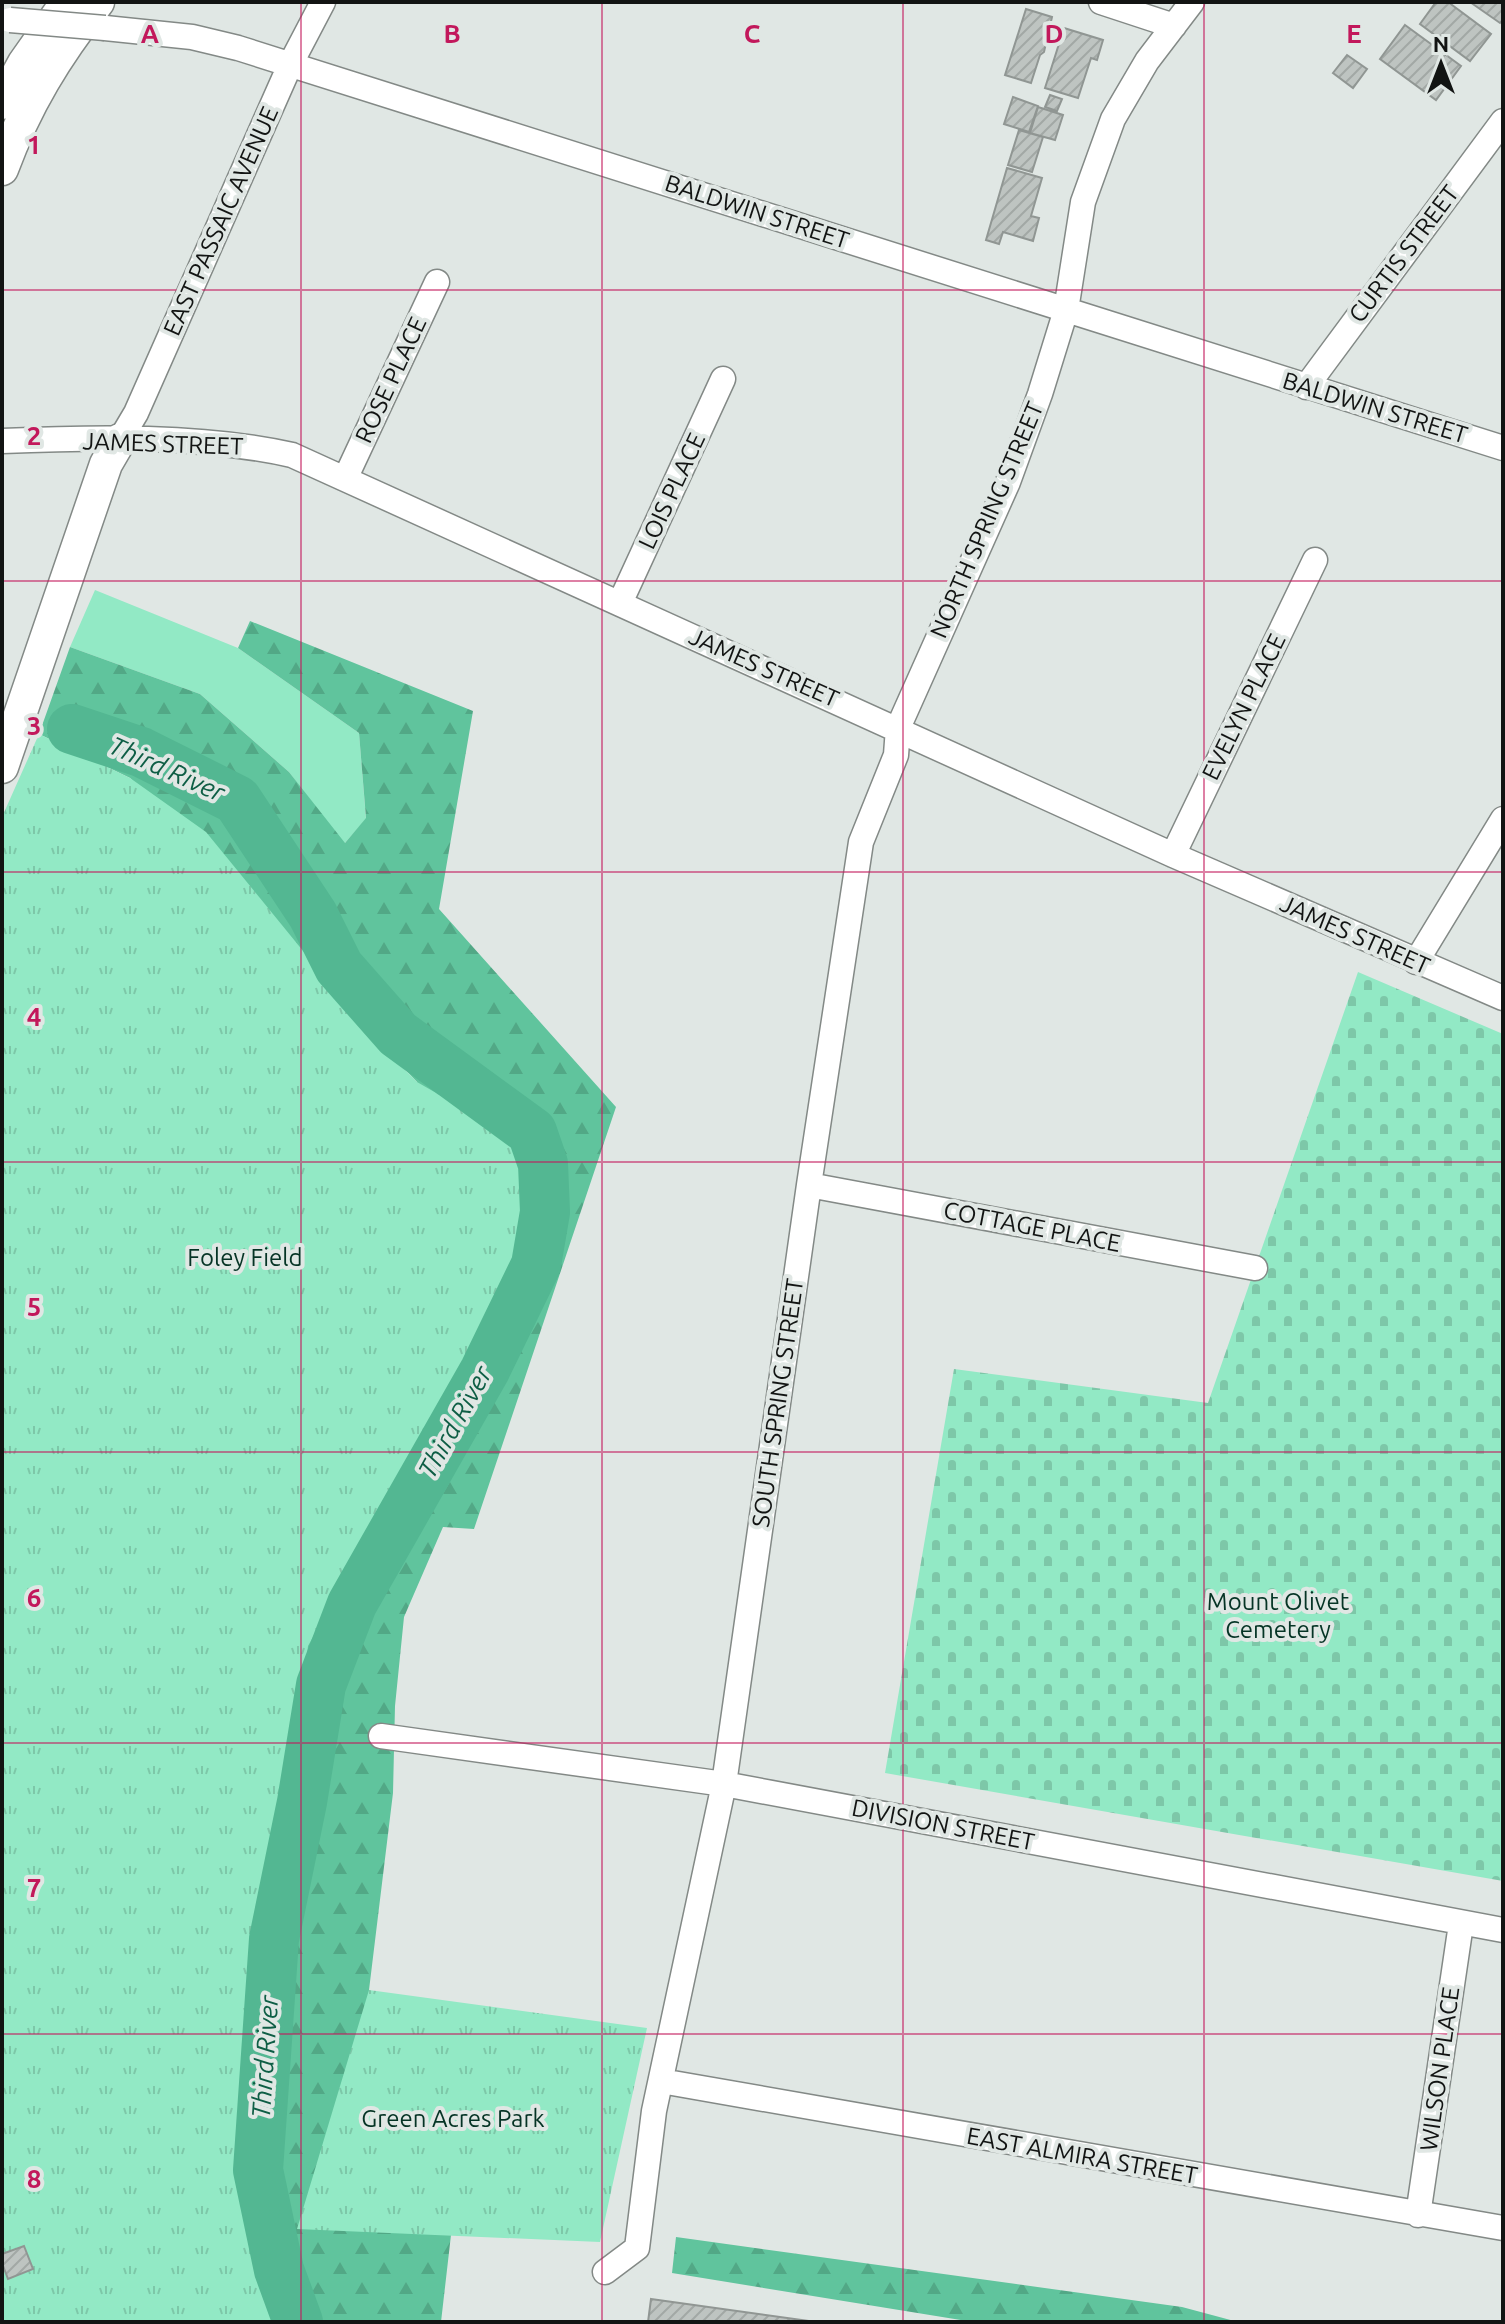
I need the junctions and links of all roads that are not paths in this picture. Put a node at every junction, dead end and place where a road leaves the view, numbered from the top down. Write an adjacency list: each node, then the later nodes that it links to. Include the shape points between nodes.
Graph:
1 (67, 2): 9 (main road)
2 (323, 2): 8 (street, EAST PASSAIC AVENUE)
3 (1101, 2): 7 (street)
4 (1192, 2): 7 (street, NORTH SPRING STREET)
5 (102, 15): 6 (street, BALDWIN STREET, bridge); 8 (street, BALDWIN STREET); 11 (main road, via 45,76)
6 (6, 20)
7 (1174, 26): 13 (street, NORTH SPRING STREET, via 1113,119 1083,202)
8 (290, 65): 13 (street, BALDWIN STREET); 16 (street, EAST PASSAIC AVENUE)
9 (2, 103)
10 (1503, 121): 15 (street, CURTIS STREET)
11 (2, 169)
12 (437, 282): 19 (street, ROSE PLACE)
13 (1066, 310): 15 (street, BALDWIN STREET); 22 (street, NORTH SPRING STREET, via 1008,482)
14 (723, 379): 21 (street, LOIS PLACE)
15 (1306, 387): 18 (street, BALDWIN STREET)
16 (120, 440): 17 (street, JAMES STREET); 19 (street, JAMES STREET, via 257,447 292,455); 23 (main road, via 103,472)
17 (12, 441)
18 (1503, 448)
19 (345, 479): 21 (street, JAMES STREET)
20 (1315, 560): 25 (street, EVELYN PLACE)
21 (620, 603): 22 (street, JAMES STREET)
22 (898, 728): 25 (street, JAMES STREET); 28 (street, SOUTH SPRING STREET, via 896,755 861,842)
23 (2, 767)
24 (1503, 819): 26 (street)
25 (1173, 855): 26 (street, JAMES STREET)
26 (1416, 962): 27 (street, JAMES STREET)
27 (1503, 998)
28 (809, 1185): 29 (street, COTTAGE PLACE); 31 (street, SOUTH SPRING STREET)
29 (1255, 1268)
30 (381, 1736): 31 (street, DIVISION STREET)
31 (724, 1784): 32 (street, DIVISION STREET); 34 (street, SOUTH SPRING STREET)
32 (1461, 1924): 33 (street, DIVISION STREET); 35 (street, WILSON PLACE)
33 (1503, 1930)
34 (661, 2081): 35 (street, EAST ALMIRA STREET); 37 (street, SOUTH SPRING STREET, via 637,2248)
35 (1418, 2215): 36 (street, EAST ALMIRA STREET)
36 (1503, 2228)
37 (605, 2272)

